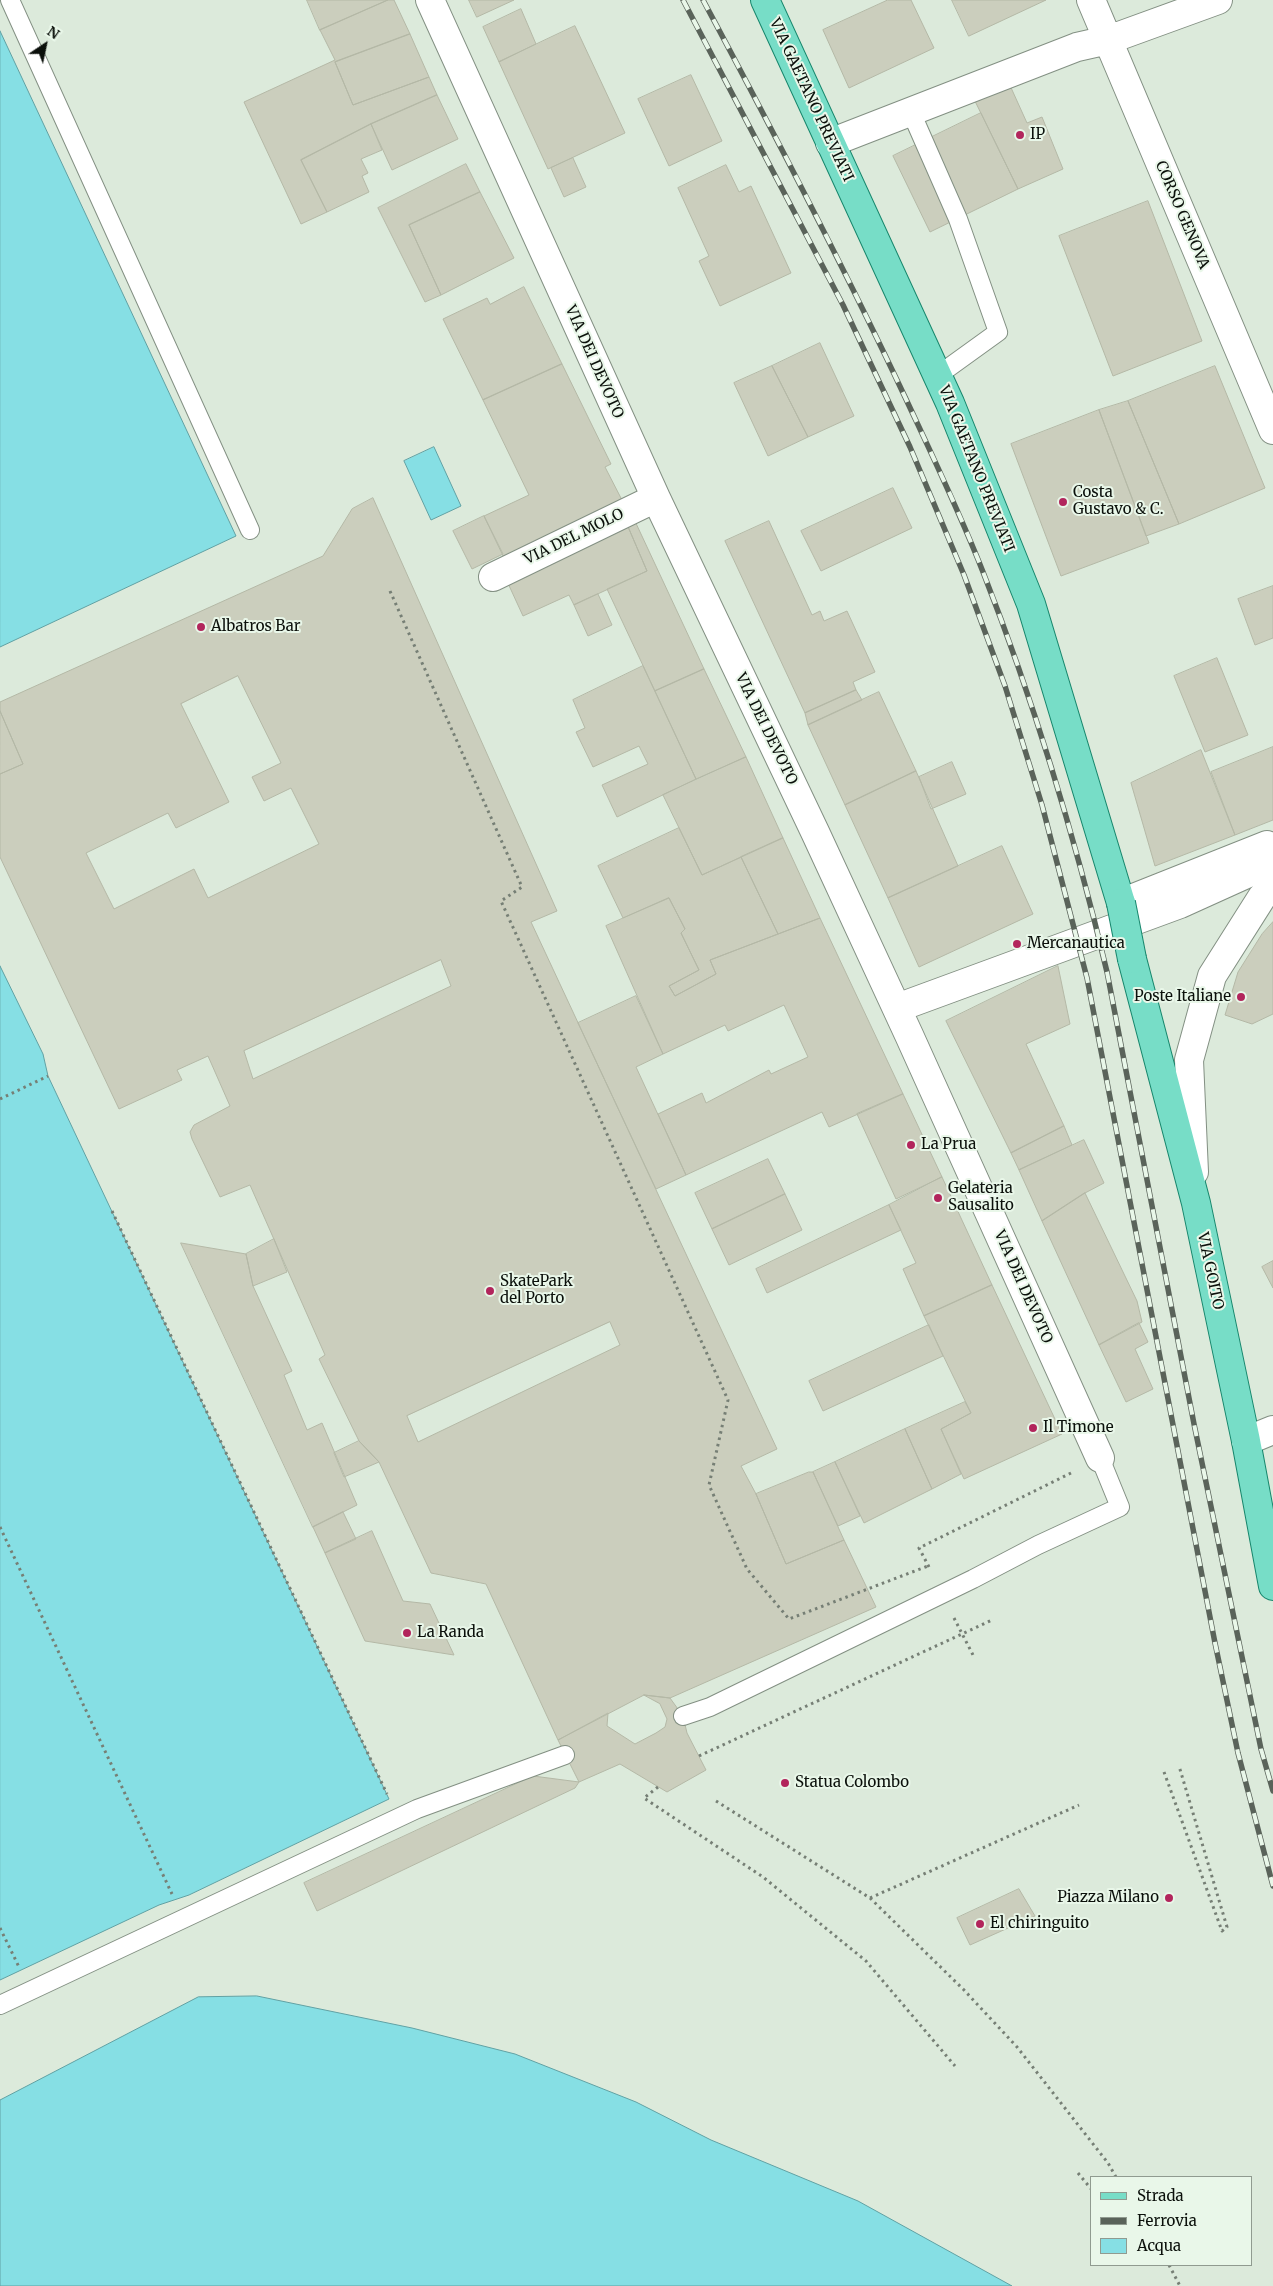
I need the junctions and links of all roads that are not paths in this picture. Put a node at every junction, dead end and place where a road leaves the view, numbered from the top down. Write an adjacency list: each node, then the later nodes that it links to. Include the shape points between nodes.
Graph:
1 (10, 0): 12 (lane)
2 (430, 0): 11 (street, VIA DEI DEVOTO)
3 (764, 0): 8 (main road, VIA GAETANO PREVIATI)
4 (1091, 0): 6 (street, CORSO GENOVA)
5 (1218, 0): 6 (street)
6 (1108, 40): 7 (street, via 1077,47); 10 (street, CORSO GENOVA)
7 (911, 112): 8 (street); 9 (lane, via 958,219 998,332)
8 (830, 143): 9 (main road, VIA GAETANO PREVIATI)
9 (937, 376): 17 (main road, VIA GAETANO PREVIATI, via 1031,604)
10 (1273, 430)
11 (656, 498): 13 (street, VIA DEL MOLO); 19 (street, VIA DEI DEVOTO)
12 (250, 530)
13 (493, 576)
14 (1273, 843): 17 (street)
15 (1273, 862): 19 (street, via 1180,904)
16 (1273, 887): 20 (street, via 1262,897 1212,976 1189,1060)
17 (1121, 904): 18 (main road, VIA GAETANO PREVIATI, bridge)
18 (1132, 959): 20 (main road, VIA GOITO)
19 (897, 1008): 23 (street, VIA DEI DEVOTO)
20 (1196, 1203): 22 (main road, VIA GOITO)
21 (1273, 1430): 22 (street)
22 (1246, 1441): 24 (main road, VIA GOITO)
23 (1100, 1458): 25 (lane, via 1120,1507 710,1707)
24 (1273, 1586)
25 (684, 1716)
26 (565, 1755): 27 (lane, via 417,1808)
27 (0, 2005)

